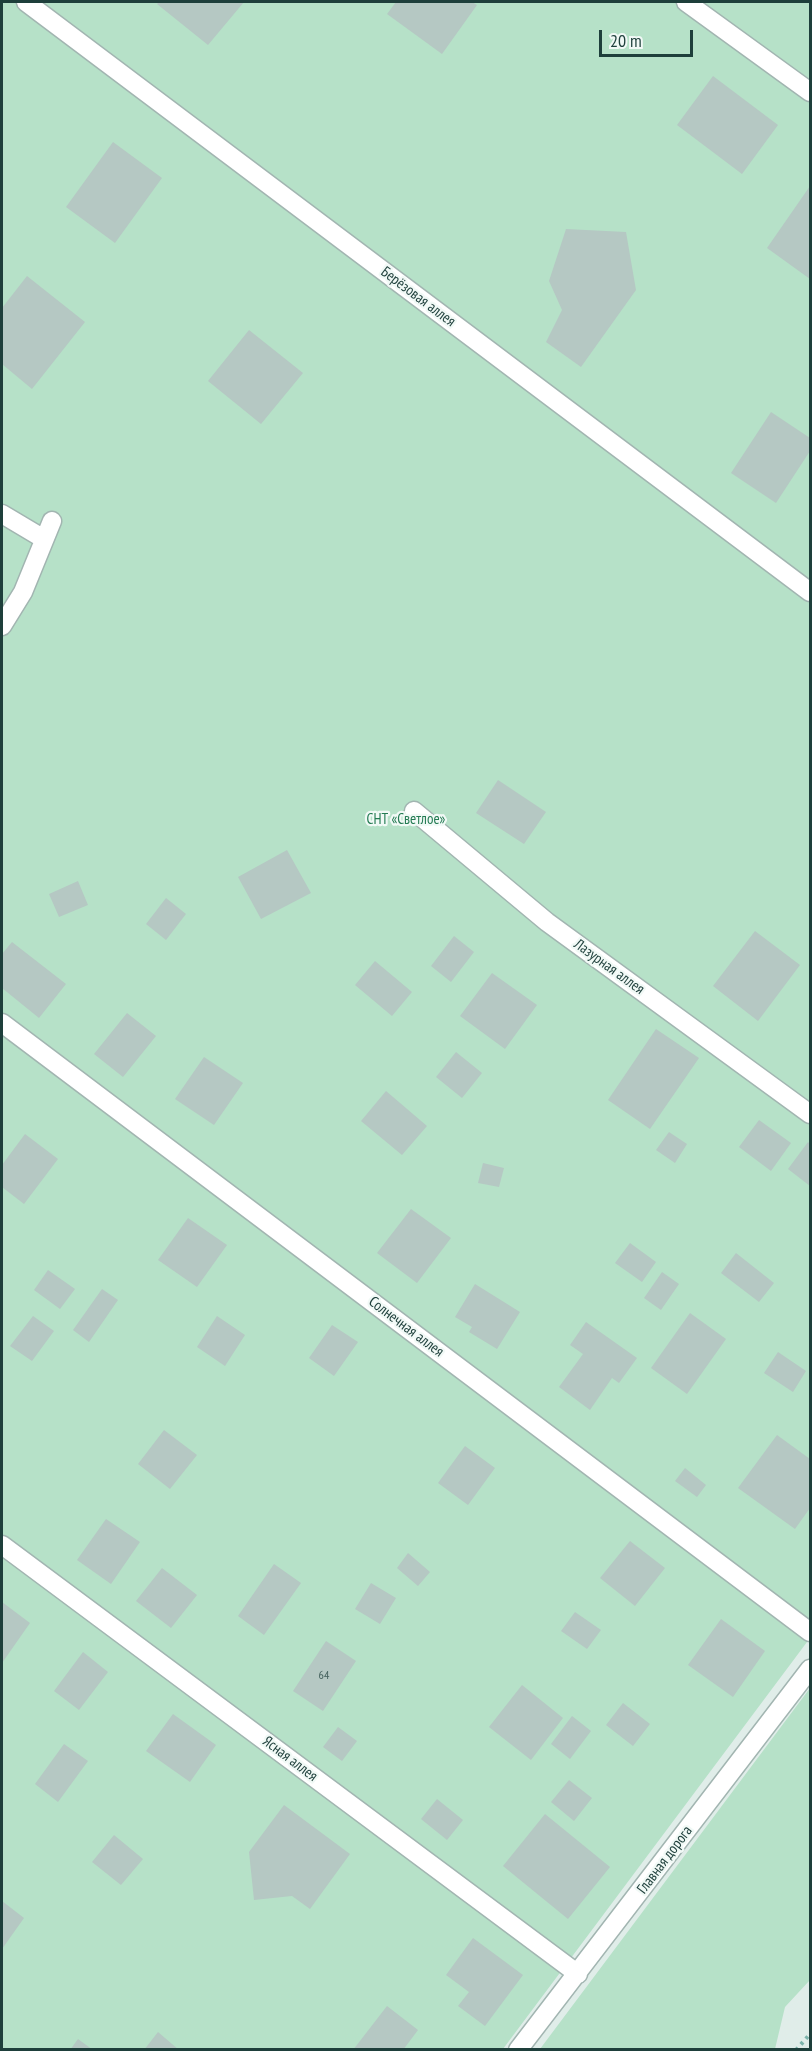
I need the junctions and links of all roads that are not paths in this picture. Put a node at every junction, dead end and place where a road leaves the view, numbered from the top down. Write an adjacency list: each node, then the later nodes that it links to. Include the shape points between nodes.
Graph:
1 (27, 2): 7 (street, Берёзовая аллея)
2 (686, 2): 3 (street)
3 (810, 92)
4 (2, 514): 6 (street)
5 (52, 521): 6 (street)
6 (44, 539): 8 (street, via 23,592)
7 (810, 592)
8 (2, 626)
9 (414, 811): 11 (street, Лазурная аллея, via 547,921)
10 (2, 1023): 13 (street, Солнечная аллея)
11 (810, 1114)
12 (2, 1545): 15 (street, Ясная аллея)
13 (810, 1632)
14 (810, 1669): 15 (street, Главная дорога)
15 (578, 1974): 16 (street, Главная дорога)
16 (518, 2049)

